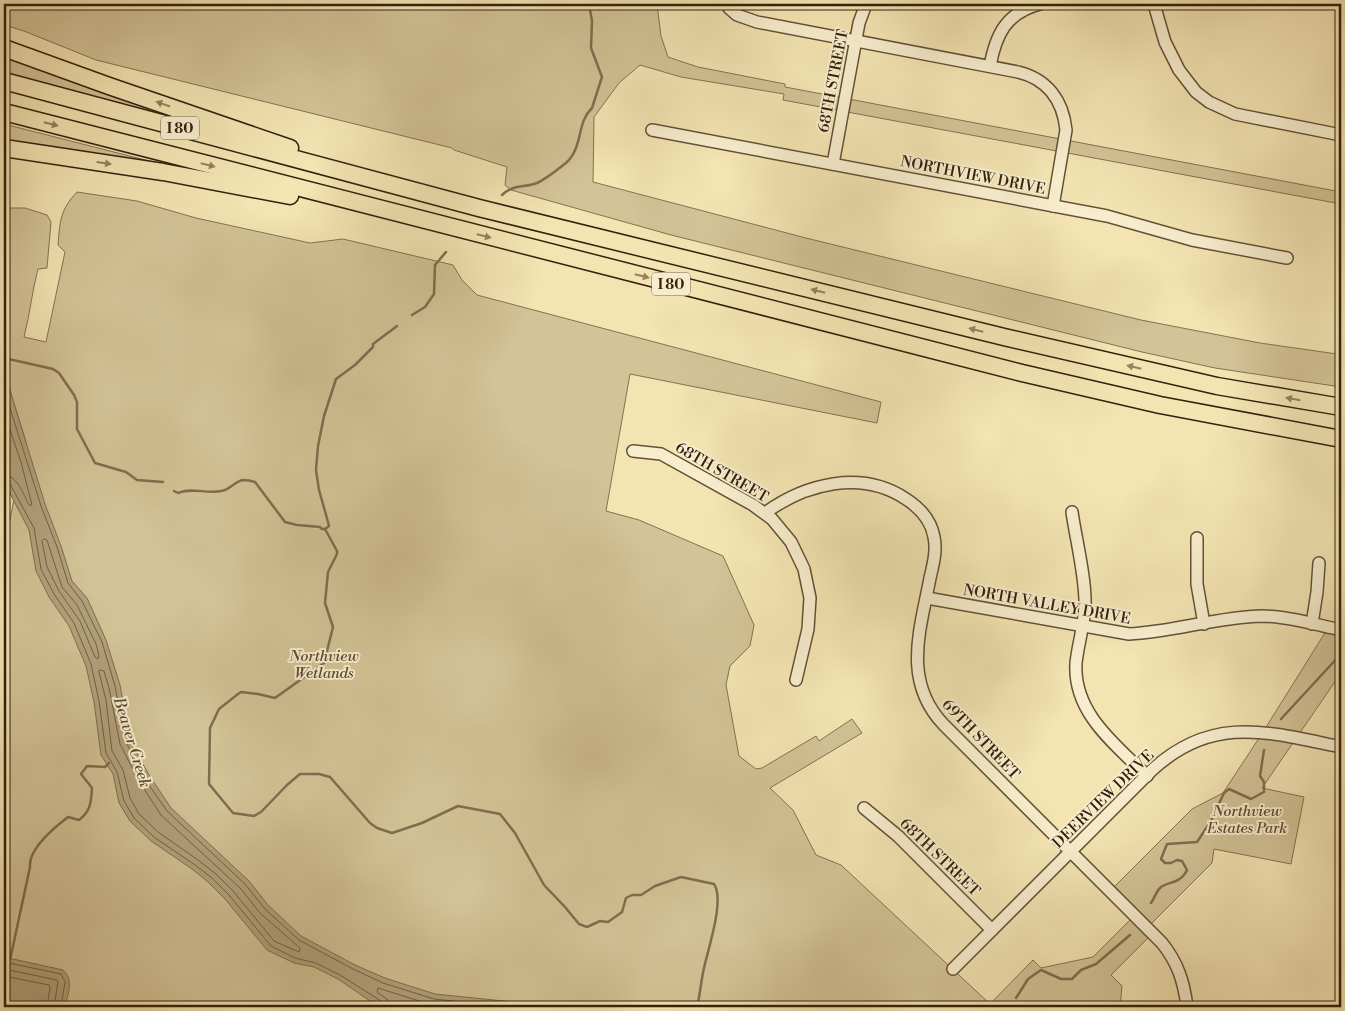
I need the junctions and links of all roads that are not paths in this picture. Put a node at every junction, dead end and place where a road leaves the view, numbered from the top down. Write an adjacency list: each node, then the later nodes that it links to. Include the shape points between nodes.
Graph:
1 (866, 4): 5 (street, 68TH STREET)
2 (1040, 4): 7 (street, via 1018,13 1003,28)
3 (1154, 4): 11 (street, via 1165,42 1179,70 1196,92 1209,102 1235,114)
4 (728, 6): 5 (street, via 737,15 756,22)
5 (856, 41): 7 (street); 13 (street, 68TH STREET)
6 (4, 48): 14 (highway, one-way to 6, via 324,159)
7 (990, 66): 15 (street, via 1033,77 1058,99 1065,119 1065,140)
8 (4, 81): 14 (highway, I 80)
9 (4, 112): 16 (highway, I 80, one-way to 16)
10 (652, 130): 13 (street, NORTHVIEW DRIVE)
11 (1341, 135)
12 (4, 148): 16 (highway, one-way to 16, via 163,172)
13 (833, 164): 15 (street, NORTHVIEW DRIVE)
14 (356, 176): 18 (highway, I 80, one-way to 14, via 1208,384 1004,337)
15 (1053, 206): 17 (street, NORTHVIEW DRIVE, via 1132,222 1169,235)
16 (456, 229): 19 (highway, I 80, one-way to 19, via 1022,374 1160,405)
17 (1286, 258)
18 (1341, 408)
19 (1341, 439)
20 (633, 451): 22 (street, 68TH STREET, via 661,454)
21 (1072, 512): 28 (street, via 1085,592)
22 (765, 513): 25 (street, 69TH STREET, via 803,492 837,483 869,483 897,493 920,510 931,527 934,558); 30 (street, 68TH STREET, via 791,542 808,584 808,629)
23 (1197, 538): 26 (street, via 1197,584)
24 (1319, 563): 27 (street)
25 (926, 598): 28 (street, NORTH VALLEY DRIVE); 34 (street, 69TH STREET, via 917,657 920,684 931,709)
26 (1204, 624): 27 (street, NORTH VALLEY DRIVE, via 1264,616); 28 (street, NORTH VALLEY DRIVE, via 1129,634)
27 (1312, 624): 29 (street, NORTH VALLEY DRIVE)
28 (1082, 627): 32 (street, via 1076,665 1078,687 1085,706 1097,726)
29 (1341, 630)
30 (796, 680)
31 (1341, 747): 32 (street, DEERVIEW DRIVE, via 1253,731 1223,733 1179,750)
32 (1147, 776): 34 (street, DEERVIEW DRIVE)
33 (864, 808): 35 (street, 68TH STREET, via 898,836)
34 (1071, 852): 35 (street, DEERVIEW DRIVE); 37 (street, 69TH STREET, via 1171,955 1182,980)
35 (992, 930): 36 (street, DEERVIEW DRIVE)
36 (954, 969)
37 (1187, 1007)

